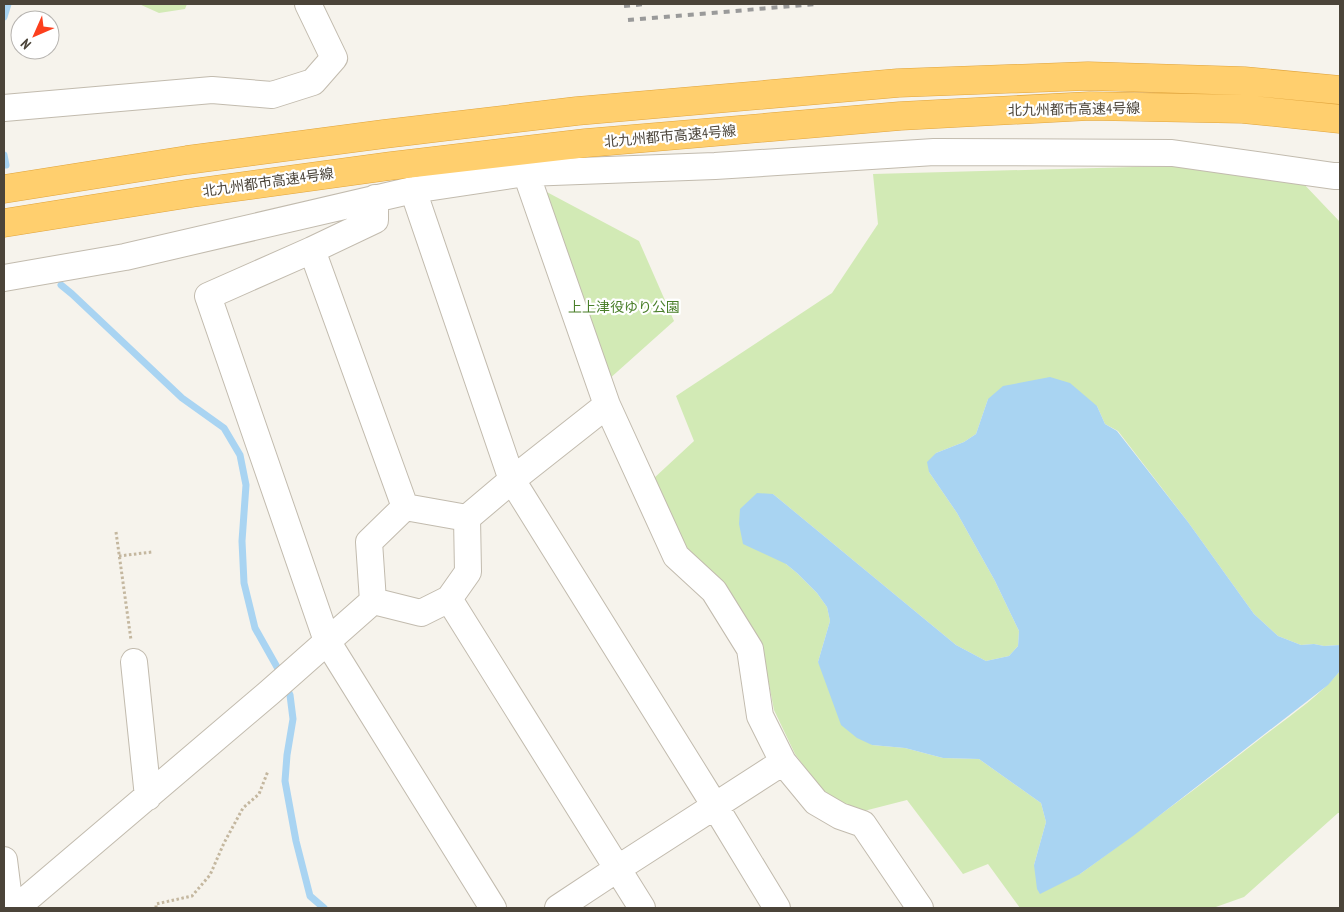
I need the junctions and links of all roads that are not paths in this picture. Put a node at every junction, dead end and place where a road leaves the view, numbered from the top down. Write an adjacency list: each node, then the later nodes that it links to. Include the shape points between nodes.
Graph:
1 (308, 4): 3 (street, via 334,58 313,82 272,95 212,90)
2 (1340, 90): 7 (highway, via 1244,81 1088,76 898,83 548,114 187,160)
3 (5, 108)
4 (1340, 119): 10 (highway, 北九州都市高速4号線, via 1244,109 1090,106 900,116 586,143 390,166)
5 (526, 173): 6 (street, via 715,166 934,152 1172,153); 8 (street); 13 (street)
6 (1340, 176)
7 (4, 189)
8 (413, 190): 9 (street); 14 (street)
9 (375, 198): 11 (street, via 374,220); 12 (street, via 125,257)
10 (4, 223)
11 (312, 250): 15 (street); 19 (street, via 208,296)
12 (4, 278)
13 (607, 405): 14 (street); 21 (street, via 676,556 714,591 750,649 760,716)
14 (512, 480): 16 (street); 23 (street)
15 (405, 507): 16 (street); 18 (street, via 369,542)
16 (467, 518): 17 (street, via 468,572)
17 (449, 599): 18 (street, via 421,613); 25 (street)
18 (373, 601): 19 (street)
19 (327, 641): 22 (street); 28 (street)
20 (134, 662): 22 (street)
21 (783, 762): 23 (street); 32 (street, via 816,802 840,816 863,824)
22 (148, 797): 27 (street)
23 (715, 806): 25 (street); 31 (street)
24 (4, 860): 26 (street)
25 (617, 869): 29 (street); 30 (street)
26 (10, 908)
27 (16, 908)
28 (493, 908)
29 (558, 908)
30 (642, 908)
31 (777, 908)
32 (920, 908)

